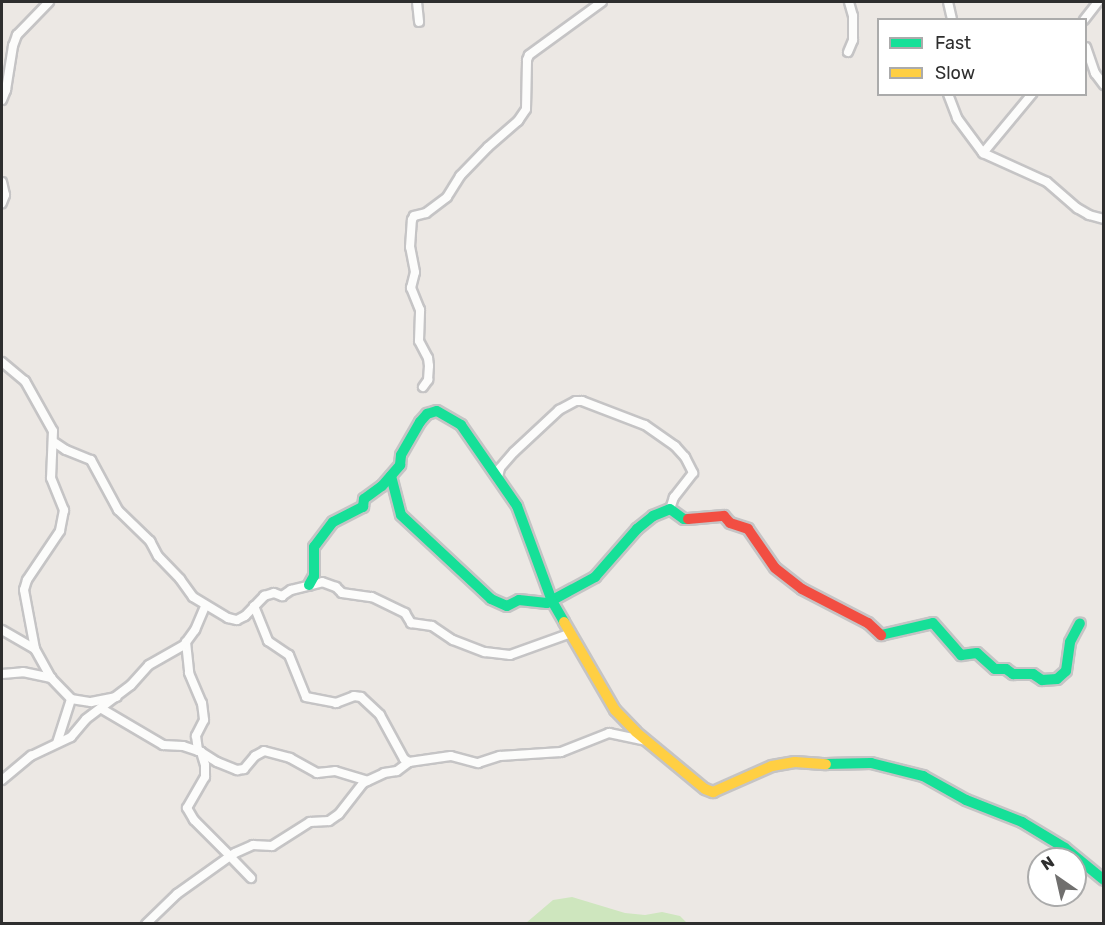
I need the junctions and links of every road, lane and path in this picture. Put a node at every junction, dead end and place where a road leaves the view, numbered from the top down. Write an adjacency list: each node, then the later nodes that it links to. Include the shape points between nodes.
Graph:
1 (49, 2): 15 (street, via 17,34)
2 (417, 2): 9 (street)
3 (602, 2): 21 (street, via 530,55 526,109 460,176 447,197 412,220 410,247 415,272 411,288 420,310 419,341 429,366)
4 (849, 2): 11 (street, via 853,39)
5 (948, 2): 7 (street)
6 (1098, 2): 8 (street)
7 (951, 18)
8 (1086, 18)
9 (419, 22)
10 (1087, 50): 12 (street)
11 (848, 52)
12 (1104, 85)
13 (949, 96): 16 (street, via 957,117)
14 (1030, 96): 16 (street)
15 (2, 100)
16 (983, 153): 19 (street, via 1047,182 1077,208)
17 (2, 182): 18 (street)
18 (2, 203)
19 (1104, 219)
20 (2, 362): 22 (street, via 25,381 48,421)
21 (423, 387)
22 (54, 442): 29 (street, via 91,459 118,510); 34 (street, via 51,478 63,502 64,520 24,590)
23 (391, 476): 24 (street, via 420,422 436,411 461,425); 26 (street, via 364,500 363,507 333,522 323,535 314,547 314,576); 27 (street, via 401,515 492,599 507,606 519,600)
24 (498, 477): 25 (street, via 500,468 514,452 559,410 576,400 582,401 645,425 685,457 693,473 674,497); 27 (street, via 517,506)
25 (670, 509): 27 (street, via 653,516 638,529 595,577); 30 (street, via 684,519 724,516 729,523 741,525 775,568 802,590 868,623 880,635 933,623 961,655 977,653 995,669 1033,674 1042,680 1057,679 1066,671 1070,642)
26 (309, 585): 28 (street, via 282,596 264,596); 32 (street, via 329,583 342,593 372,597 405,612 411,623 432,626 453,640 485,652 510,655)
27 (552, 601): 32 (street)
28 (254, 606): 29 (street, via 237,620); 43 (street, via 268,641 289,655 306,697 336,703 361,697 380,715)
29 (206, 607): 33 (street)
30 (1080, 623)
31 (2, 630): 34 (street)
32 (571, 633): 40 (street, via 615,710)
33 (186, 642): 37 (street, via 157,658); 42 (street, via 189,673 202,703 204,720 197,731)
34 (34, 649): 36 (street)
35 (2, 674): 36 (street, via 23,672)
36 (51, 678): 38 (street)
37 (117, 697): 38 (street, via 91,702); 39 (street)
38 (71, 699): 41 (street)
39 (102, 709): 41 (street, via 86,719 71,737); 42 (street, via 163,745)
40 (648, 741): 43 (street, via 609,733 561,752 507,755 478,763 451,756); 48 (street, via 713,792 772,766 795,762 871,763 923,776 966,800 1036,830)
41 (57, 743): 44 (street, via 32,756)
42 (200, 752): 45 (street, via 237,770 244,769 264,751 290,758 317,773 335,771); 46 (street, via 206,765 205,777 187,808)
43 (409, 762): 45 (street)
44 (2, 780)
45 (367, 781): 46 (street, via 329,821 310,822 272,846 246,846)
46 (230, 856): 47 (street); 49 (street, via 177,894)
47 (251, 878)
48 (1104, 880)
49 (146, 924)

